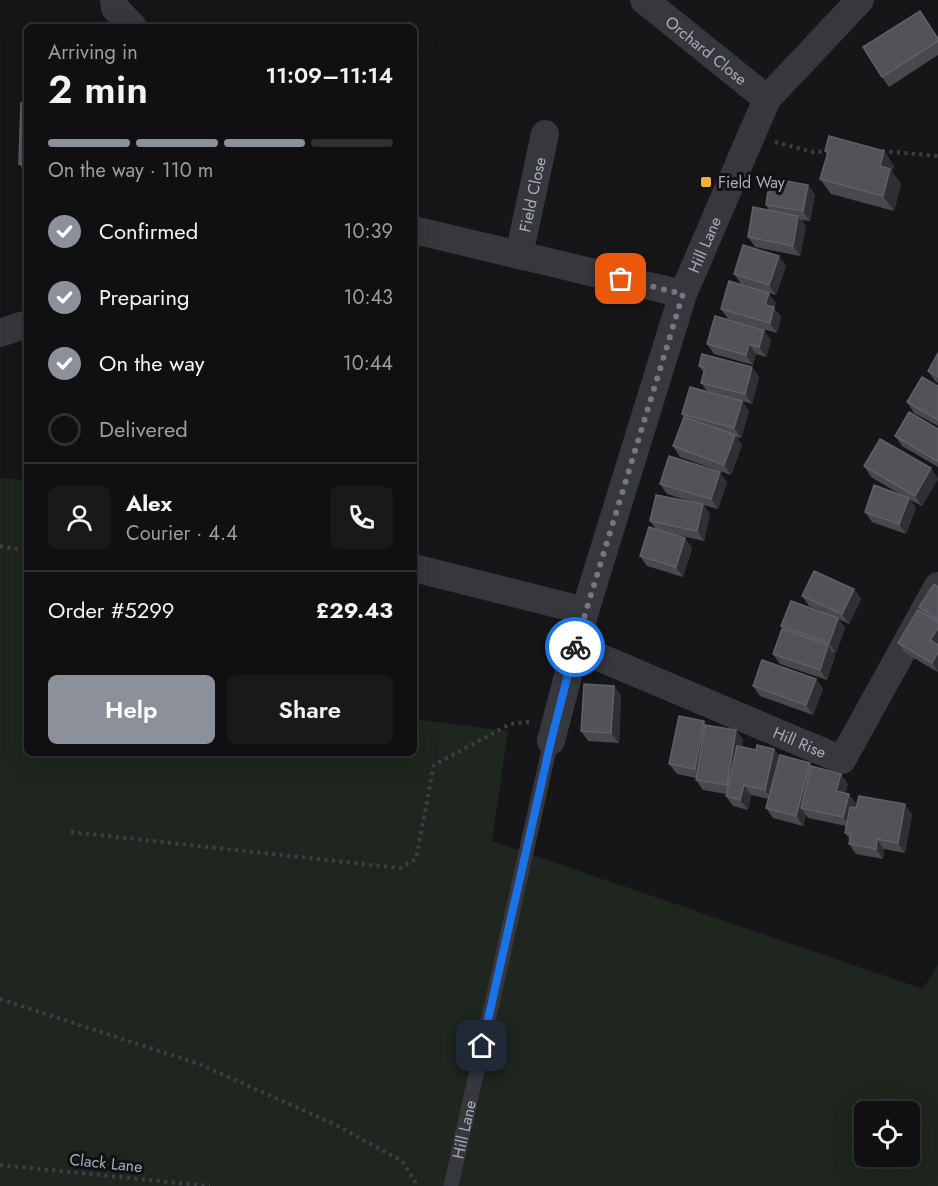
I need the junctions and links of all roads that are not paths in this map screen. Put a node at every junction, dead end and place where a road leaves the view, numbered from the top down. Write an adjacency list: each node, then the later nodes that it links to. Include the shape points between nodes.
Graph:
1 (644, 0): 3 (street, Orchard Close)
2 (860, 0): 3 (street, Hill Lane)
3 (767, 99): 7 (street, Hill Lane)
4 (545, 134): 6 (street, Field Close)
5 (417, 231): 6 (street)
6 (519, 255): 7 (street)
7 (683, 294): 12 (street, Hill Lane)
8 (24, 325): 9 (street)
9 (0, 333)
10 (417, 569): 12 (street)
11 (938, 586): 13 (street, Hill Rise, via 842,760)
12 (585, 611): 13 (street, Hill Lane)
13 (575, 647): 14 (street, Hill Lane)
14 (554, 730): 15 (lane, Hill Lane)
15 (451, 1186)

